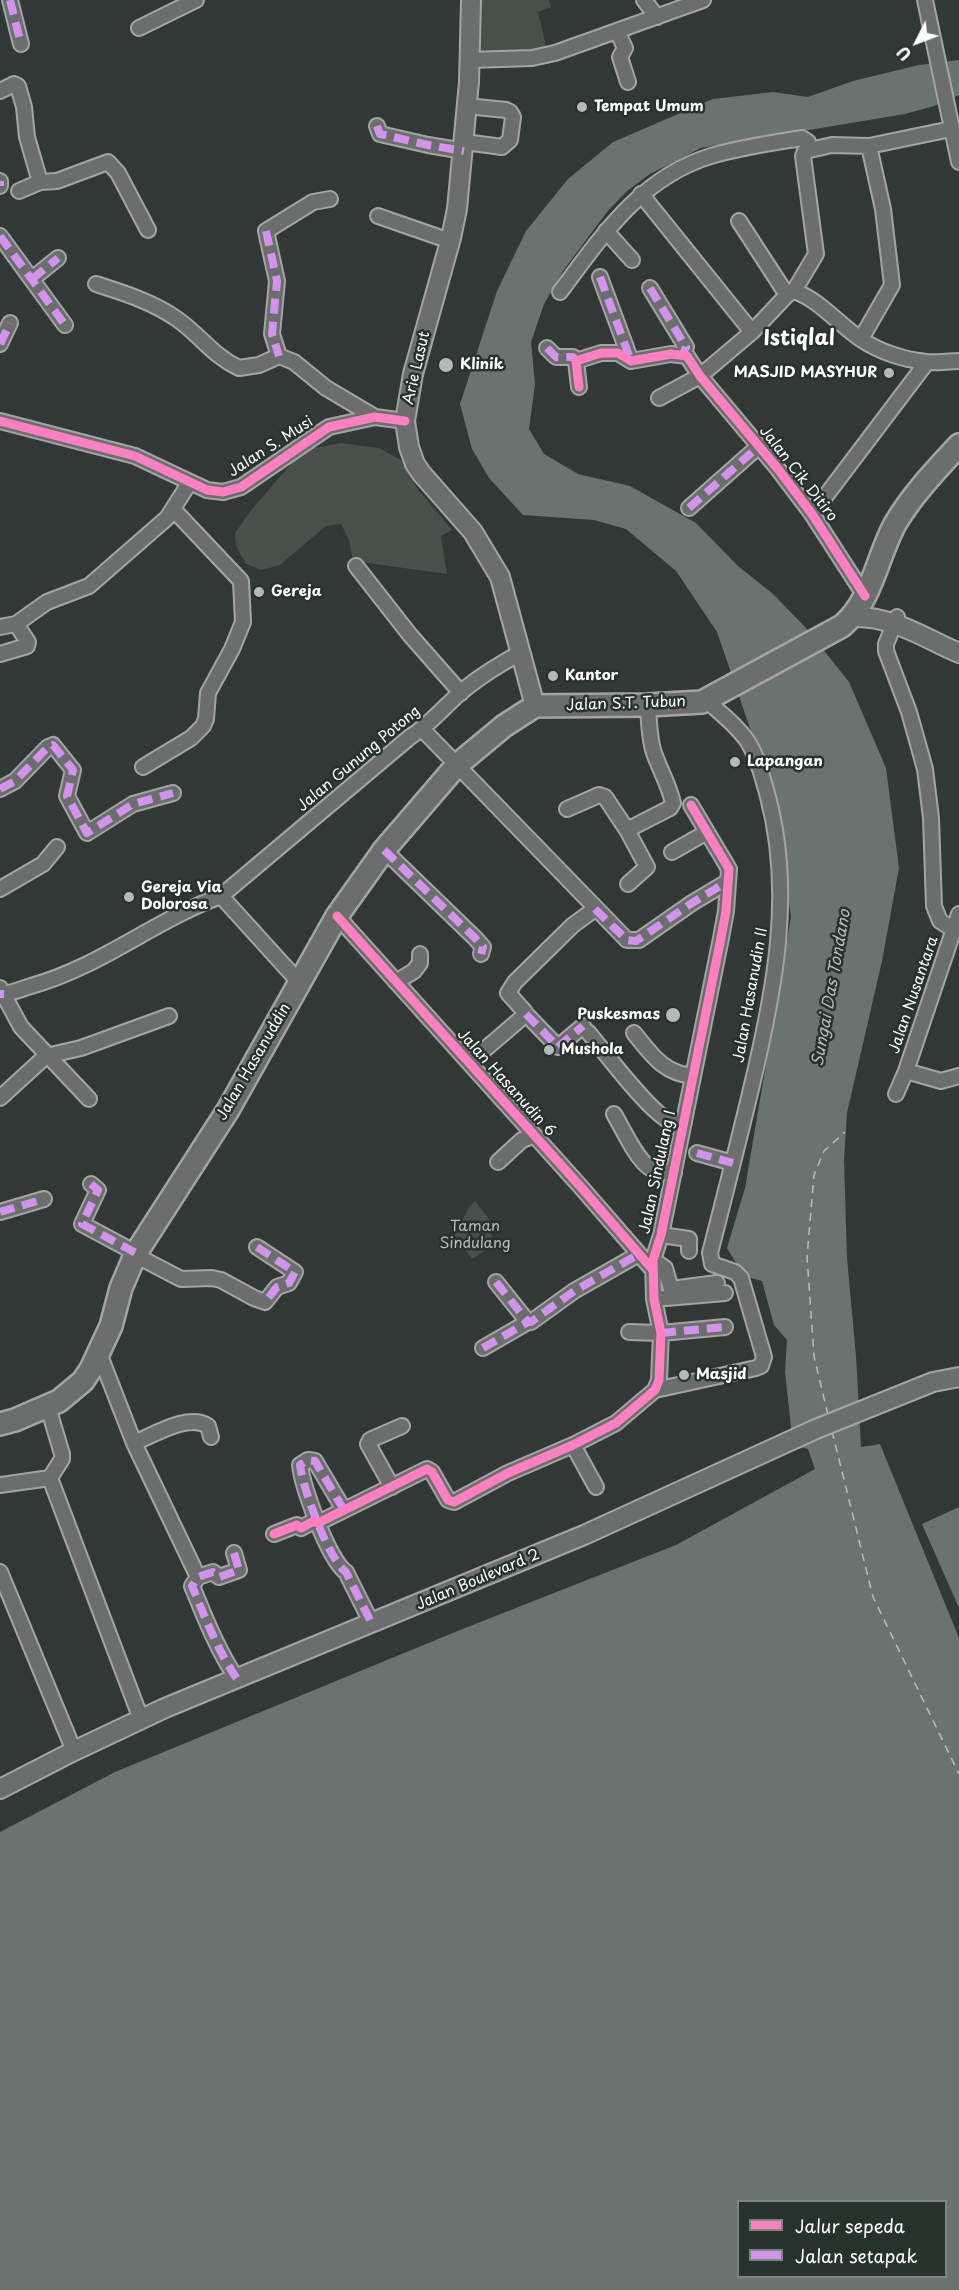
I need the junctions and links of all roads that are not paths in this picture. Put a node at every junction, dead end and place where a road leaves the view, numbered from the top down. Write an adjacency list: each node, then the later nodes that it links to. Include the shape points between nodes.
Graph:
1 (10, 0): 10 (street)
2 (196, 0): 8 (street)
3 (471, 0): 11 (main road, Arie Lasut)
4 (644, 0): 7 (street)
5 (703, 0): 7 (street)
6 (925, 0): 16 (street)
7 (657, 17): 9 (street)
8 (139, 28)
9 (617, 31): 11 (street, via 532,58); 12 (street, via 625,48 620,57)
10 (21, 44)
11 (470, 60): 14 (main road, Arie Lasut)
12 (628, 82)
13 (0, 92): 22 (street, via 14,84 18,86)
14 (467, 106): 17 (main road, Arie Lasut); 17 (street, via 506,110 513,117 510,140 502,147)
15 (377, 126): 17 (street, via 380,134 428,145)
16 (951, 129): 18 (street); 20 (street)
17 (464, 146): 32 (main road, Arie Lasut)
18 (869, 146): 19 (street); 44 (street, via 883,209 892,285)
19 (810, 149): 25 (street, via 802,138 738,148 690,163); 40 (street, via 804,156 816,254)
20 (959, 162)
21 (0, 181): 23 (street)
22 (40, 182): 24 (street); 29 (street, via 57,181 108,162 118,173)
23 (0, 186)
24 (19, 191)
25 (641, 194): 30 (street); 43 (street)
26 (330, 199): 48 (street, via 313,202 266,231 277,281 272,334)
27 (378, 216): 32 (street)
28 (739, 221): 40 (street)
29 (148, 230)
30 (606, 231): 34 (street); 39 (street)
31 (0, 236): 36 (street)
32 (450, 241): 58 (main road, Arie Lasut)
33 (58, 258): 36 (street)
34 (632, 260)
35 (600, 278): 50 (street)
36 (32, 279): 42 (street)
37 (96, 284): 48 (street, via 150,303 183,324 212,352 239,368)
38 (650, 288): 47 (street, Jalan Cik Ditiro, via 686,347)
39 (560, 292)
40 (791, 293): 43 (street); 44 (street, via 810,299)
41 (10, 322): 45 (street)
42 (65, 325)
43 (752, 332): 53 (street)
44 (861, 339): 51 (street, via 893,354)
45 (0, 344)
46 (547, 348): 49 (street, via 556,357 573,357)
47 (683, 354): 50 (street); 53 (street, Jalan Cik Ditiro)
48 (279, 356): 56 (street)
49 (576, 361): 50 (street, via 618,353); 54 (street)
50 (631, 361)
51 (927, 362): 52 (street); 64 (street, Jalan Cik Ditiro)
52 (959, 362)
53 (700, 376): 55 (street); 60 (street, Jalan Cik Ditiro)
54 (579, 387)
55 (659, 398)
56 (375, 417): 58 (street, Jalan S. Musi); 61 (street, Jalan S. Musi, via 329,427 231,491 214,492)
57 (0, 421): 61 (street, Jalan S. Musi, via 135,456)
58 (405, 421): 71 (main road, Arie Lasut, via 415,464 473,532 500,577)
59 (959, 445): 66 (highway, via 895,525)
60 (759, 446): 62 (street); 64 (street, Jalan Cik Ditiro)
61 (190, 482): 63 (street)
62 (689, 508)
63 (173, 509): 68 (street, via 89,586 47,602); 80 (street, via 241,581 243,622 208,693 203,726 191,738)
64 (812, 514): 66 (street, Jalan Cik Ditiro)
65 (356, 566): 74 (street)
66 (855, 611): 67 (main road); 75 (highway, Jalan S.T. Tubun)
67 (894, 618): 70 (main road); 72 (main road); 97 (street, via 886,651 909,711 925,769 934,906 940,921)
68 (16, 624): 69 (street); 73 (street, via 27,646)
69 (0, 627)
70 (959, 643)
71 (522, 652): 74 (street, Jalan Gunung Potong, via 494,667); 77 (main road, Arie Lasut)
72 (959, 653)
73 (0, 654)
74 (461, 693): 78 (street, Jalan Gunung Potong)
75 (713, 696): 76 (highway, Jalan S.T. Tubun); 119 (street, Jalan Hasanudin II, via 753,751 775,825 781,863 777,957)
76 (648, 705): 77 (highway, Jalan S.T. Tubun); 85 (street, via 654,753 673,802)
77 (535, 706): 79 (highway, Jalan Hasanuddin)
78 (422, 729): 79 (street); 93 (street, Jalan Gunung Potong)
79 (457, 765): 88 (highway, Jalan Hasanuddin); 94 (street)
80 (143, 767)
81 (0, 789): 82 (street, via 15,781 53,745 73,770 67,796 87,833 130,806)
82 (173, 793)
83 (691, 805): 86 (street, Jalan Sindulang I)
84 (567, 808): 85 (street, via 602,795)
85 (627, 830): 91 (street, via 647,867)
86 (707, 832): 89 (street); 90 (street, Jalan Sindulang I, via 729,869)
87 (57, 847): 92 (street, via 43,864)
88 (384, 850): 96 (highway, Jalan Hasanuddin); 99 (street, via 475,938 483,947)
89 (672, 852)
90 (728, 882): 94 (street, via 636,941 627,940); 109 (street, Jalan Sindulang I, via 726,911)
91 (628, 884)
92 (0, 889)
93 (221, 896): 100 (street); 102 (street, Jalan Gunung Potong, via 72,972)
94 (595, 909): 103 (street, via 515,981 508,993)
95 (959, 914): 97 (street, Jalan Nusantara)
96 (337, 916): 100 (highway, Jalan Hasanuddin); 101 (street, Jalan Hasanudin 6)
97 (954, 930): 108 (street, Jalan Nusantara)
98 (420, 954): 101 (street, via 414,971)
99 (481, 954)
100 (299, 982): 127 (highway, Jalan Hasanuddin, via 228,1110)
101 (396, 982): 107 (street, Jalan Hasanudin 6)
102 (1, 992): 106 (street, via 13,1015)
103 (526, 1014): 107 (street); 115 (street, via 558,1047 586,1029 659,1113 670,1121)
104 (169, 1016): 106 (street, via 81,1048)
105 (634, 1034): 109 (street, via 663,1066)
106 (46, 1056): 112 (street); 113 (street)
107 (469, 1063): 116 (street, Jalan Hasanudin 6)
108 (906, 1071): 110 (street, via 941,1081); 111 (street, Jalan Nusantara)
109 (693, 1076): 115 (street, Jalan Sindulang I)
110 (959, 1076)
111 (898, 1090)
112 (0, 1098)
113 (89, 1099)
114 (614, 1114): 120 (street, via 648,1167)
115 (684, 1123): 120 (street, Jalan Sindulang I)
116 (533, 1136): 118 (street, via 522,1140); 128 (street, Jalan Hasanudin 6)
117 (698, 1153): 119 (street)
118 (498, 1162)
119 (733, 1163): 139 (street, Jalan Hasanudin II, via 710,1258 716,1267 741,1278 764,1358 760,1366)
120 (674, 1173): 124 (street, Jalan Sindulang I)
121 (91, 1184): 127 (street, via 98,1190 82,1224)
122 (44, 1199): 123 (street)
123 (0, 1212)
124 (661, 1235): 126 (street, via 689,1239); 129 (street, Jalan Sindulang I)
125 (257, 1247): 127 (street, via 295,1272 289,1283 277,1287 265,1302 221,1280 181,1279)
126 (689, 1251)
127 (136, 1254): 137 (highway, Jalan Hasanuddin)
128 (639, 1254): 129 (street, Jalan Hasanudin 6); 132 (street)
129 (653, 1265): 131 (street, Jalan Sindulang I); 131 (street, Jalan Hasanudin 6, via 665,1268 671,1289 721,1288)
130 (496, 1282): 132 (street)
131 (654, 1299): 135 (street, Jalan Sindulang I)
132 (528, 1322): 136 (street)
133 (725, 1327): 135 (street)
134 (629, 1332): 135 (street)
135 (661, 1333): 139 (street, Jalan Sindulang I)
136 (483, 1348)
137 (99, 1353): 140 (highway, Jalan Hasanuddin, via 83,1381); 144 (street)
138 (959, 1377): 156 (main road, Jalan Boulevard 2, via 933,1382 827,1425 584,1535)
139 (655, 1390): 145 (street, via 616,1423)
140 (48, 1407): 141 (highway, Jalan Hasanuddin); 146 (street, via 62,1454)
141 (0, 1424)
142 (402, 1426): 148 (street, via 368,1444)
143 (211, 1437): 144 (street, via 208,1426 195,1421)
144 (134, 1443): 155 (street)
145 (573, 1445): 148 (street, via 453,1502 427,1469); 149 (street)
146 (50, 1478): 147 (street); 158 (street)
147 (0, 1485)
148 (392, 1487): 150 (street)
149 (596, 1487)
150 (344, 1510): 151 (street); 151 (street, via 317,1464 308,1460 300,1469)
151 (319, 1525): 152 (street, via 314,1521); 156 (street)
152 (274, 1534)
153 (234, 1553): 155 (street, via 238,1571 219,1577 213,1572)
154 (0, 1572): 159 (street)
155 (198, 1577): 157 (street, via 192,1586)
156 (372, 1624): 157 (main road, Jalan Boulevard 2)
157 (237, 1679): 158 (main road, Jalan Boulevard 2)
158 (141, 1719): 159 (main road, Jalan Boulevard 2)
159 (74, 1751): 160 (main road, Jalan Boulevard 2)
160 (0, 1790)

